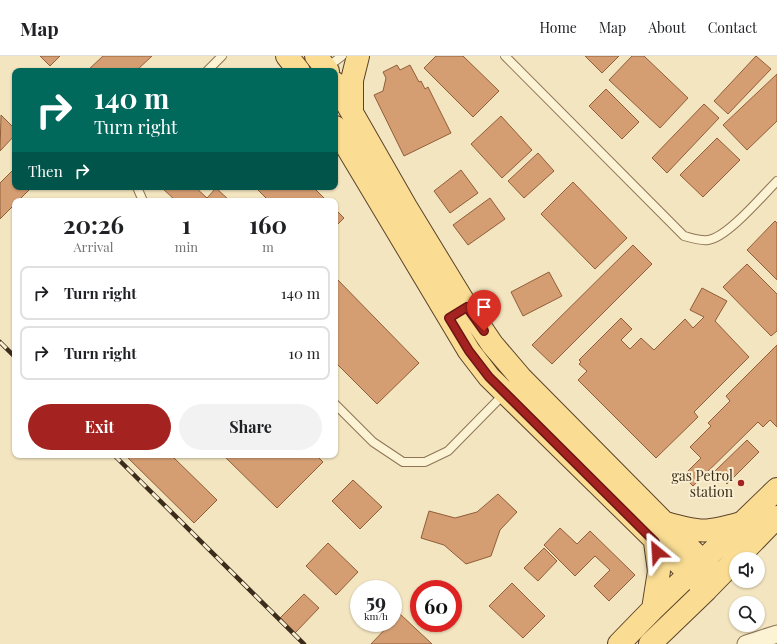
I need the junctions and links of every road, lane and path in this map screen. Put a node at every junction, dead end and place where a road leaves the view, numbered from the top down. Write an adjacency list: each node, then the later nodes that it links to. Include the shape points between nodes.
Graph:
1 (222, 56): 5 (lane)
2 (287, 56): 6 (main road)
3 (358, 56): 8 (main road, via 352,80)
4 (505, 56): 10 (lane, via 684,236 709,240 721,235)
5 (210, 68)
6 (297, 68)
7 (338, 86): 8 (main road)
8 (352, 112): 11 (main road)
9 (338, 131): 11 (main road)
10 (777, 181)
11 (398, 212): 12 (main road, via 458,313 469,351 489,377)
12 (513, 385): 13 (lane, via 448,451 425,462 402,462 373,442); 14 (main road); 15 (main road)
13 (338, 407)
14 (552, 409): 15 (main road); 18 (main road)
15 (536, 424): 20 (main road)
16 (777, 489): 19 (main road)
17 (777, 517): 22 (main road)
18 (665, 522): 19 (main road, via 700,532); 21 (main road)
19 (741, 523): 21 (main road)
20 (655, 542): 21 (main road); 23 (main road, via 659,571)
21 (696, 568): 22 (main road); 23 (main road)
22 (712, 583): 26 (main road)
23 (653, 609): 25 (main road)
24 (777, 634): 27 (street)
25 (619, 644)
26 (650, 644)
27 (746, 644)

